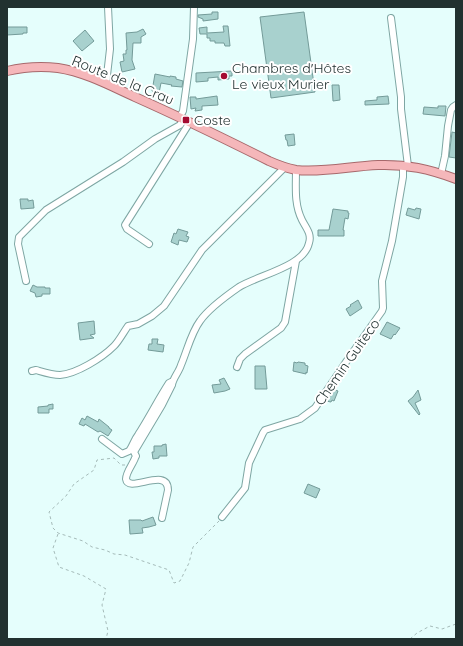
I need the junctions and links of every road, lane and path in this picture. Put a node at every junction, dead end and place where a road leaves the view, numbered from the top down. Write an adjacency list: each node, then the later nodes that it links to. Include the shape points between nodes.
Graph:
1 (108, 7): 5 (street, via 110,49)
2 (194, 7): 7 (street, via 194,39 183,111)
3 (391, 18): 8 (street, Chemin Guiteco)
4 (7, 71): 5 (main road, Route de la Crau, via 21,68 58,68)
5 (106, 84): 7 (main road, Route de la Crau)
6 (456, 105): 11 (street, via 451,110)
7 (185, 119): 9 (main road, Route de la Crau); 13 (street, via 125,225 126,229); 15 (street, via 180,126 155,139 46,210 20,237 18,244)
8 (406, 166): 10 (main road, Route de la Crau, via 377,165); 11 (main road, Route de la Crau); 22 (street, Chemin Guiteco, via 382,281 382,311 316,408 300,419 265,430 249,463 245,488)
9 (285, 167): 10 (main road, Route de la Crau); 17 (street, via 202,250 164,306 138,324 128,326 114,346 99,359 66,374)
10 (296, 170): 14 (street, via 296,202 310,234 307,250)
11 (441, 174): 12 (main road, Route de la Crau)
12 (456, 179)
13 (149, 244)
14 (296, 261): 16 (street, via 285,322 281,328 245,354); 18 (street, via 240,286 204,316 195,329)
15 (26, 281)
16 (237, 367)
17 (32, 371)
18 (173, 381): 19 (street, via 155,405 129,451 122,454); 21 (street, via 134,452 136,458 126,478 128,483 132,484 157,480 166,483 168,490)
19 (102, 439)
20 (126, 465): 23 (path, via 121,465 114,458 97,460 94,470 74,484 66,496 49,512 53,528)
21 (162, 518)
22 (222, 518): 23 (path, via 193,546 189,563 180,581 174,583 170,570)
23 (58, 534): 25 (path, via 53,548 59,567 84,576 106,589 102,605 108,631)
24 (456, 624): 26 (path, via 442,629 430,626)
25 (106, 639)
26 (410, 639)

